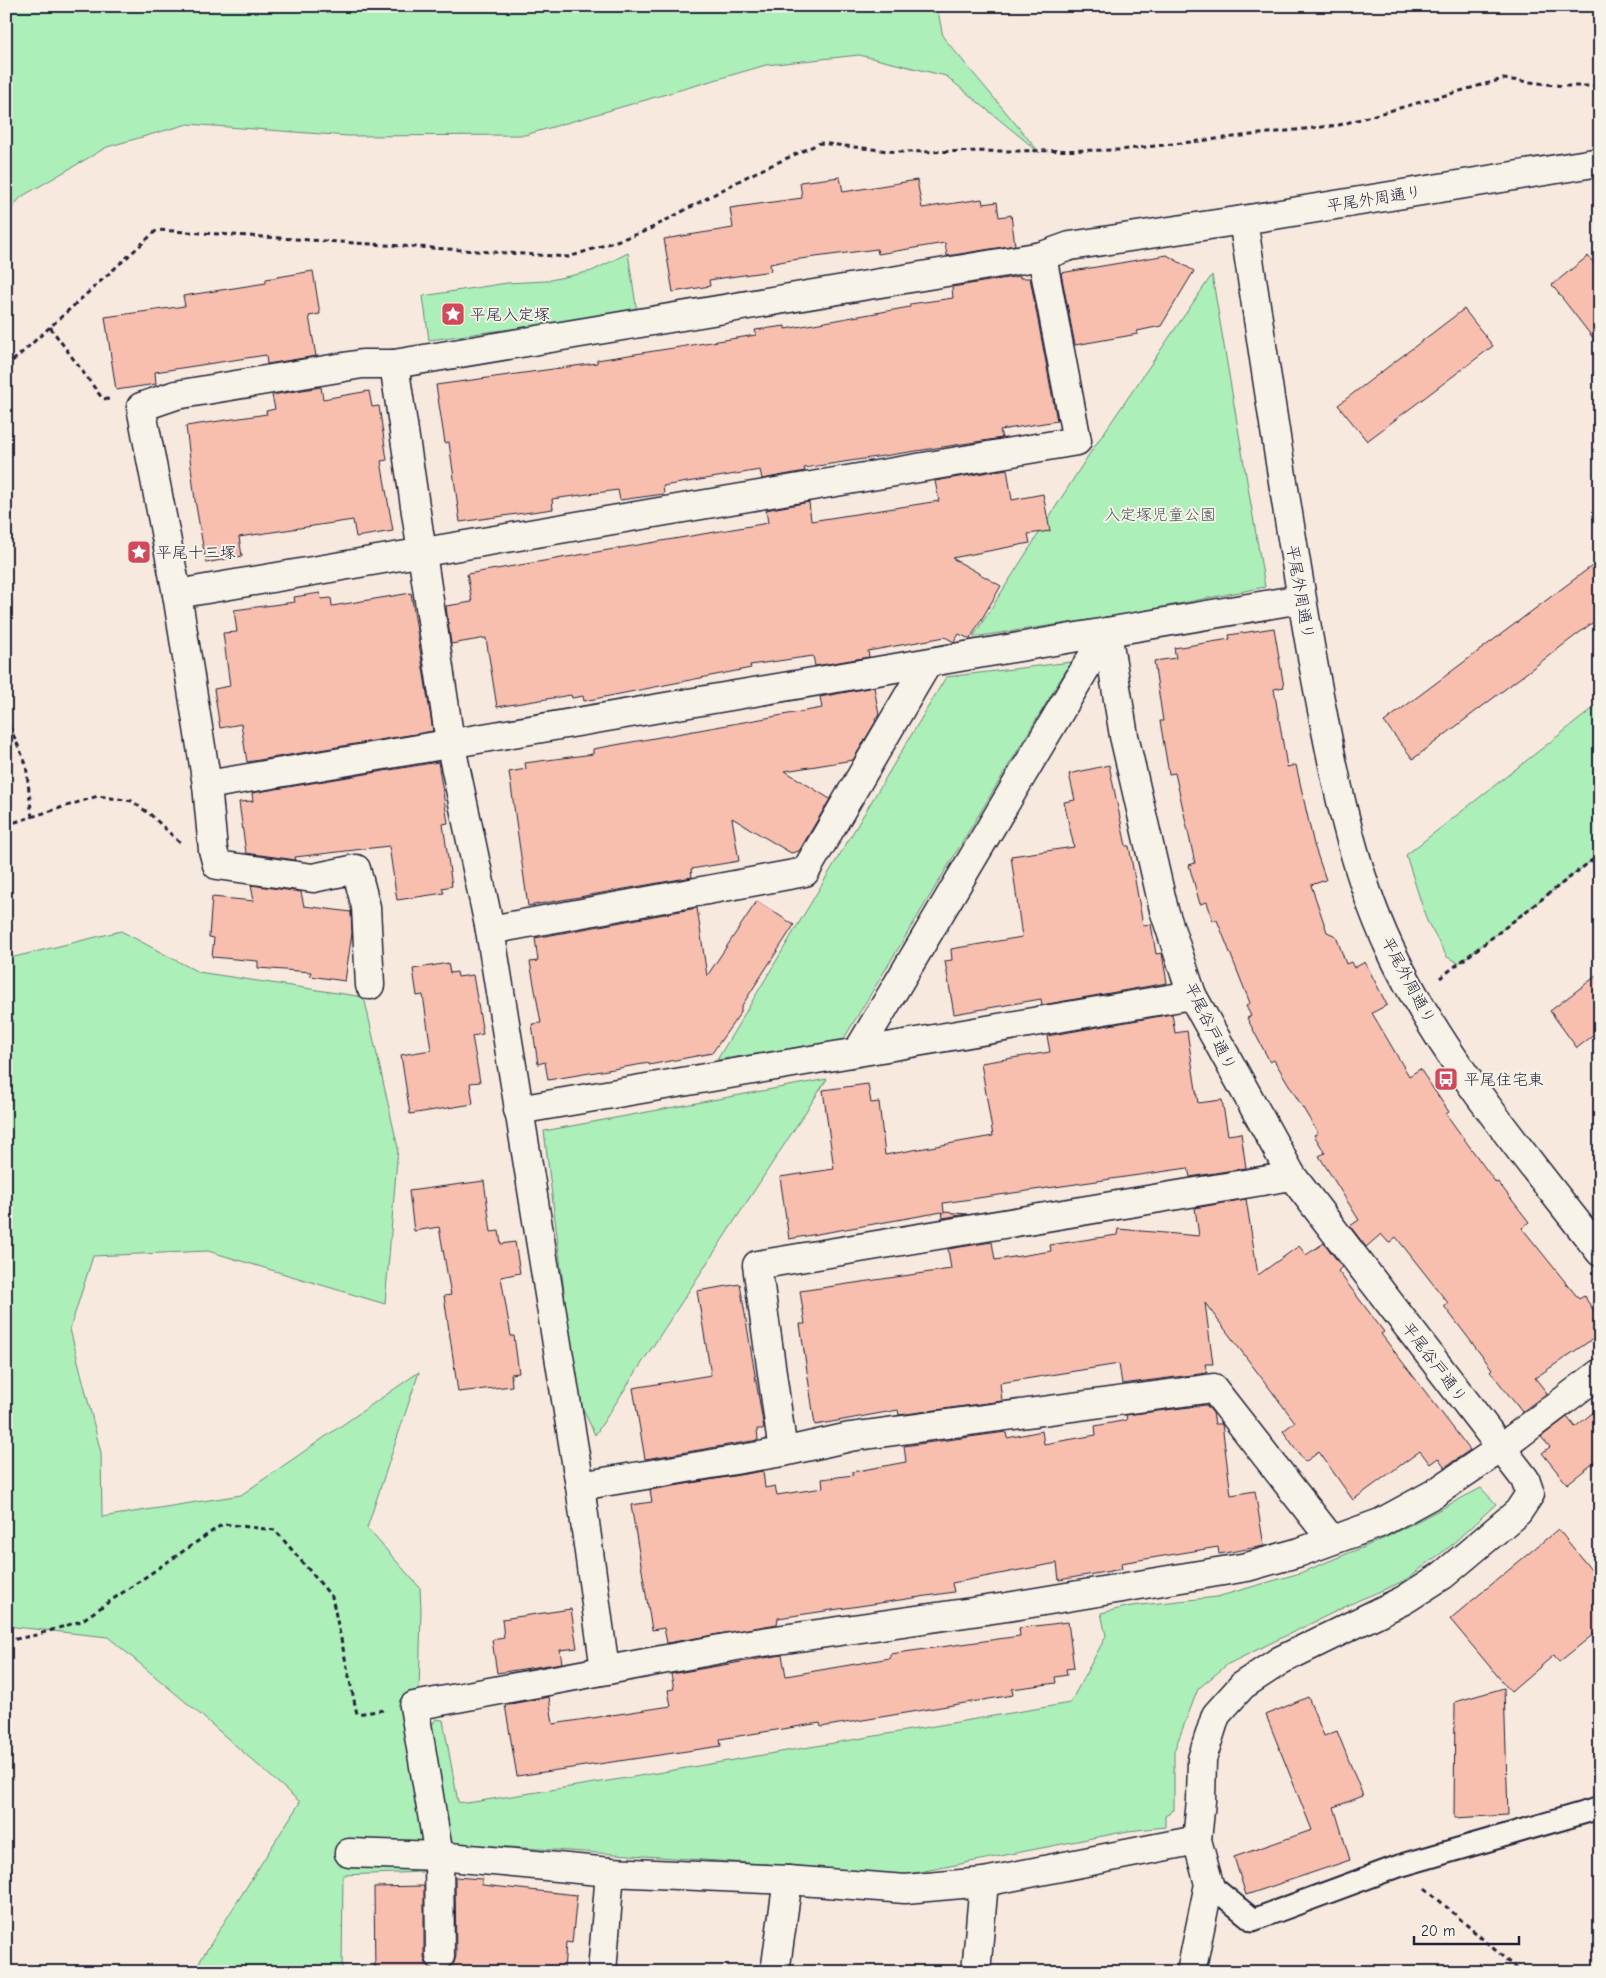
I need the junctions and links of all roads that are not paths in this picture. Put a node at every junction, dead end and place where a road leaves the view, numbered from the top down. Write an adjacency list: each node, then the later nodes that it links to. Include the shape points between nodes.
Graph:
1 (1600, 162): 2 (street, 平尾外周通り)
2 (1242, 220): 3 (street, via 1070,246); 7 (street, 平尾外周通り)
3 (1042, 256): 4 (street); 5 (street, via 1077,441)
4 (394, 364): 5 (street); 6 (street, via 362,364 176,394 141,407)
5 (421, 551): 6 (street); 10 (street)
6 (177, 594): 11 (street)
7 (1302, 599): 8 (street); 18 (street, 平尾外周通り, via 1334,772 1366,890 1388,946 1413,994 1475,1091)
8 (1107, 632): 9 (street); 14 (street, 平尾谷戸通り, via 1124,736 1164,910); 15 (street)
9 (927, 664): 10 (street); 12 (street, via 805,872)
10 (450, 742): 11 (street); 12 (street)
11 (207, 785): 13 (street, via 213,850 218,865 313,878 356,869 366,907)
12 (490, 930): 16 (street)
13 (370, 985)
14 (1192, 995): 15 (street); 17 (street, 平尾谷戸通り)
15 (858, 1051): 16 (street)
16 (518, 1110): 22 (street)
17 (1292, 1176): 20 (street, 平尾谷戸通り); 21 (street, via 757,1265)
18 (1600, 1252)
19 (1600, 1374): 20 (street)
20 (1501, 1448): 23 (street, via 1434,1493 1380,1523); 26 (street, 平尾谷戸通り, via 1525,1479 1530,1494 1518,1512 1443,1575 1404,1600 1281,1660 1242,1685 1216,1715 1202,1759)
21 (783, 1452): 22 (street); 23 (street, via 850,1437 1213,1388)
22 (580, 1486): 24 (street)
23 (1331, 1539): 24 (street, via 1300,1552 1247,1566 1006,1607 742,1645)
24 (605, 1670): 28 (street, via 414,1706)
25 (1600, 1808): 32 (lane, via 1399,1866 1253,1920)
26 (1197, 1840): 31 (street); 32 (street, 平尾谷戸通り)
27 (349, 1853): 28 (street)
28 (439, 1856): 29 (street); 33 (street)
29 (610, 1872): 30 (street); 34 (street)
30 (788, 1880): 31 (street, via 905,1890); 35 (street)
31 (984, 1882): 36 (street)
32 (1209, 1884): 37 (street, 平尾谷戸通り)
33 (440, 1956)
34 (602, 1972)
35 (775, 1972)
36 (976, 1972)
37 (1191, 1972)

